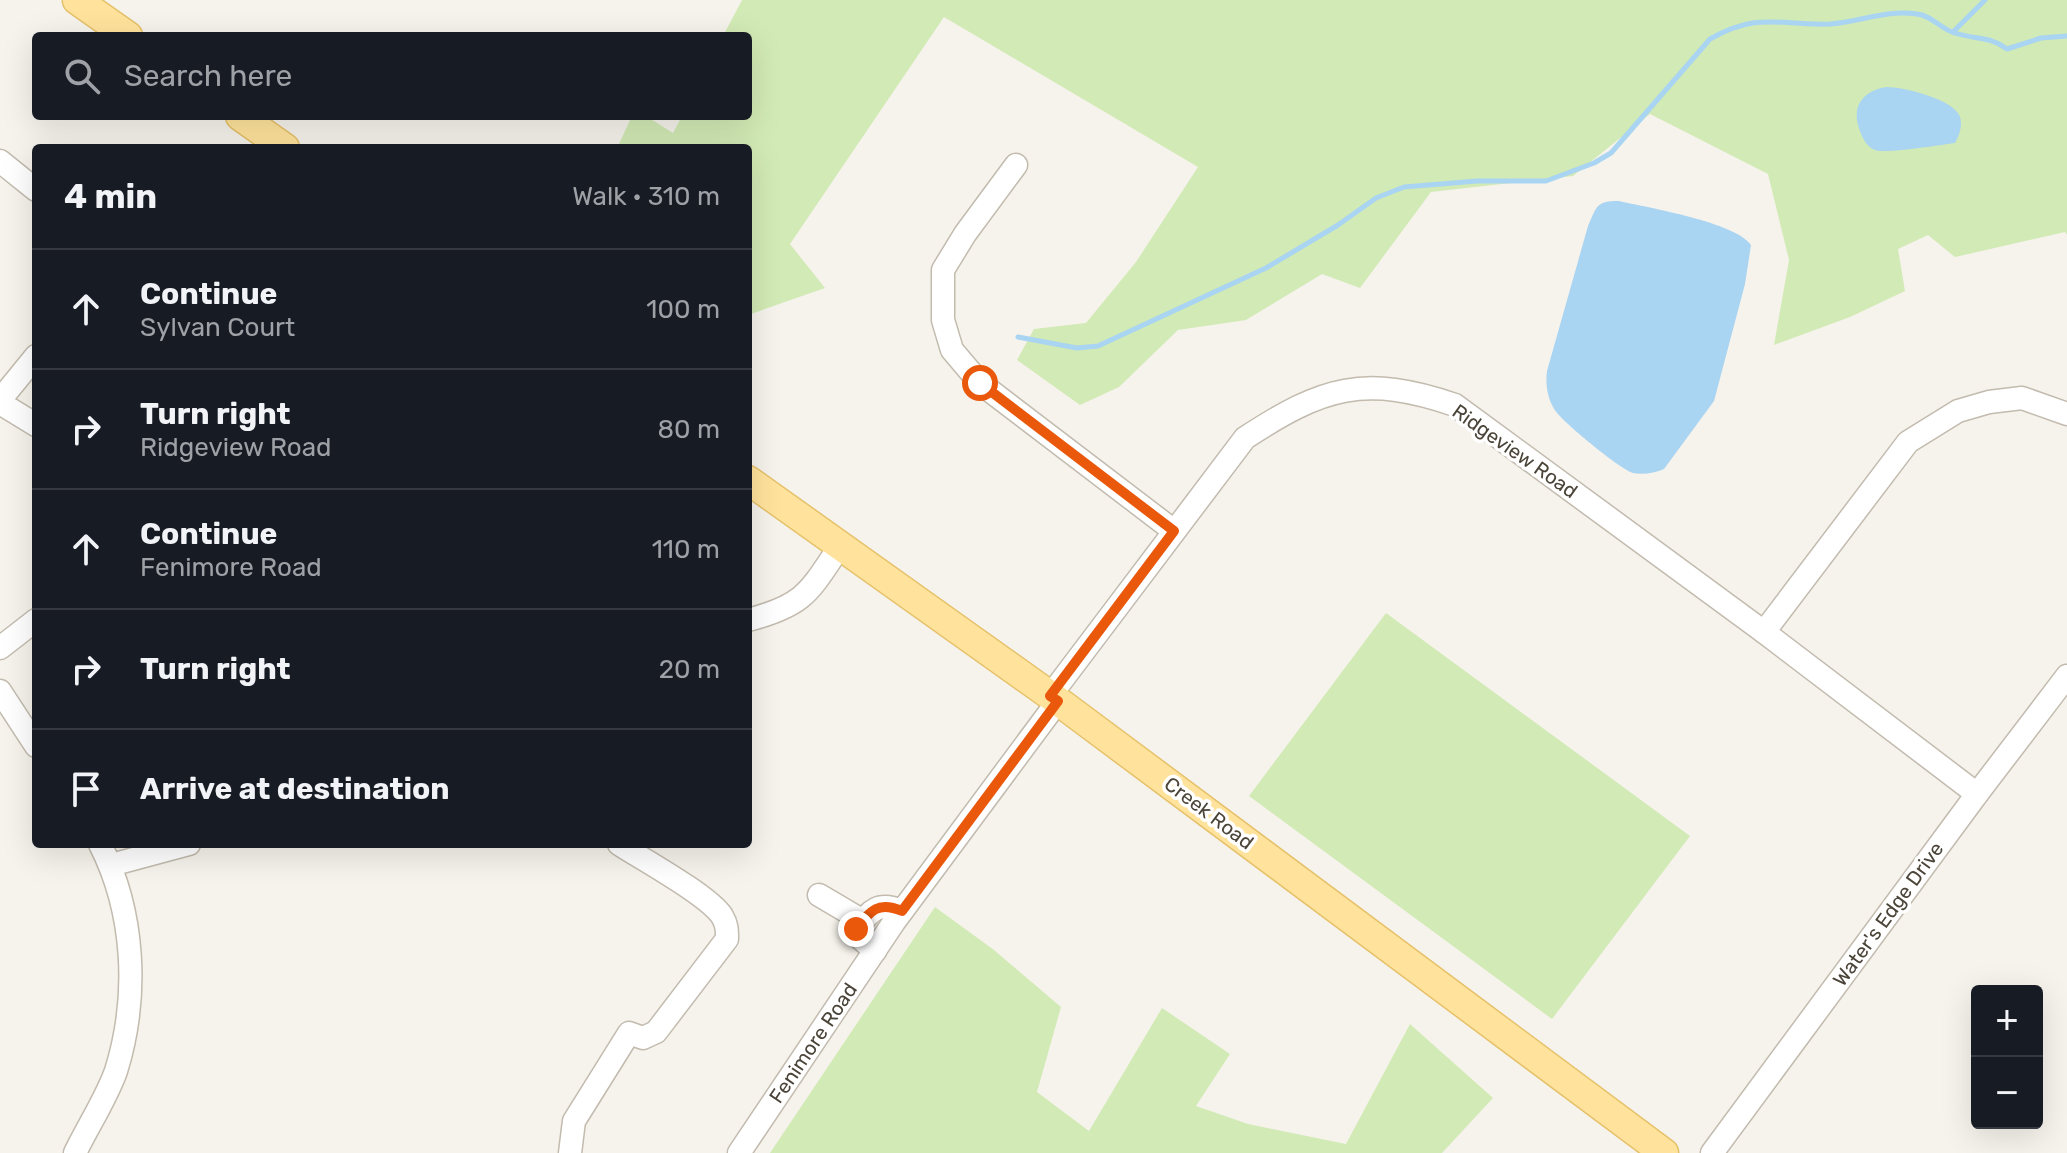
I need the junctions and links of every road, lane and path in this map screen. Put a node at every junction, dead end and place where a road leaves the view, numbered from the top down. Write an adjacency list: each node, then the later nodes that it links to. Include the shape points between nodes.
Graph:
1 (77, 0): 2 (main road)
2 (122, 32)
3 (246, 120): 4 (main road)
4 (279, 144)
5 (0, 161): 7 (street)
6 (1016, 165): 13 (street, via 943,270 943,320 952,350 980,383)
7 (32, 187)
8 (32, 361): 9 (street)
9 (0, 402): 11 (street)
10 (2067, 414): 17 (street, via 2022,398 1989,402 1958,411 1908,442)
11 (32, 422)
12 (752, 483): 14 (main road, Creek Road)
13 (1174, 531): 17 (street, Ridgeview Road, via 1245,438 1287,411 1331,393 1378,387 1418,393 1455,405); 21 (street, Ridgeview Road)
14 (840, 546): 15 (street, via 803,598); 21 (main road, Creek Road)
15 (752, 619)
16 (32, 623): 18 (street)
17 (1764, 632): 23 (street, Ridgeview Road)
18 (0, 648)
19 (2067, 676): 23 (street, Water's Edge Drive)
20 (0, 691): 22 (street)
21 (1054, 698): 29 (street, Fenimore Road); 35 (main road, Creek Road)
22 (32, 740)
23 (1977, 794): 36 (street, Water's Edge Drive)
24 (102, 848): 27 (street)
25 (174, 848): 27 (street)
26 (625, 848): 33 (street, via 720,913 727,939 656,1032 643,1038 629,1033 574,1121)
27 (111, 865): 32 (street, via 127,920 131,965 126,1031 115,1074)
28 (819, 895): 30 (street)
29 (902, 911): 30 (street, via 879,907); 31 (street, Fenimore Road)
30 (863, 921): 31 (street, via 856,929 859,937)
31 (875, 951): 34 (street, Fenimore Road)
32 (75, 1153)
33 (570, 1153)
34 (739, 1153)
35 (1664, 1153)
36 (1712, 1153)

